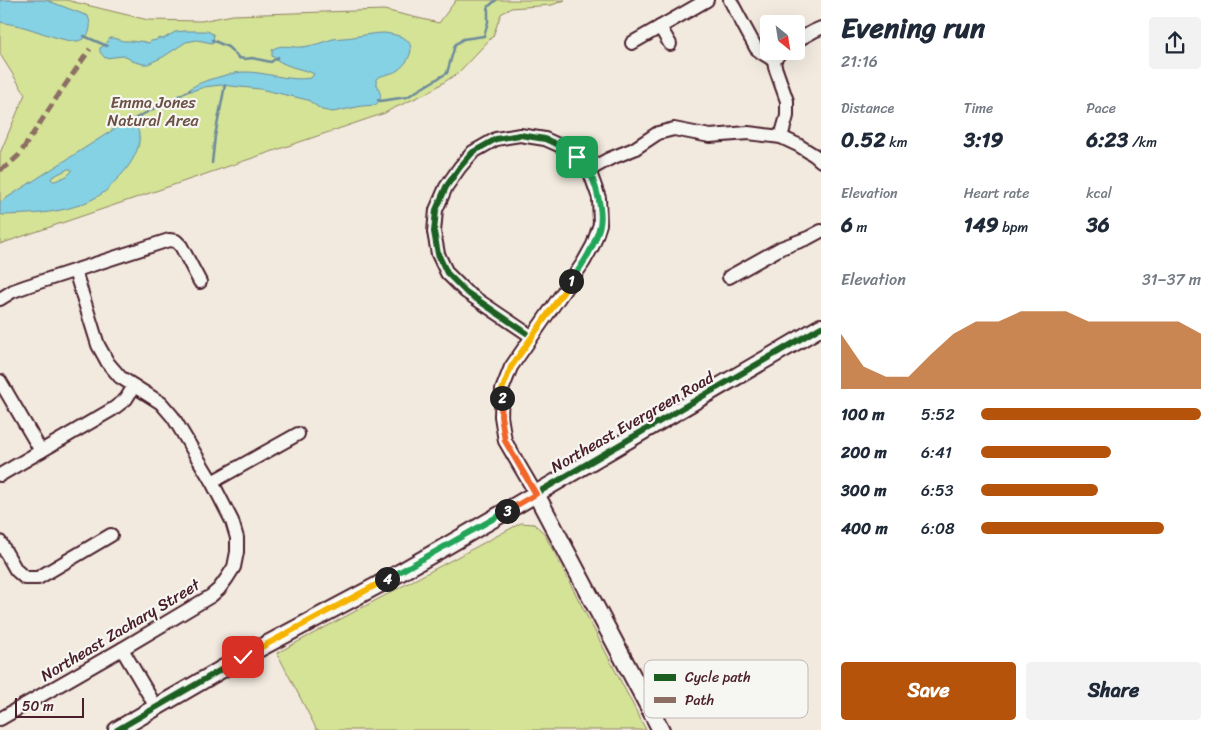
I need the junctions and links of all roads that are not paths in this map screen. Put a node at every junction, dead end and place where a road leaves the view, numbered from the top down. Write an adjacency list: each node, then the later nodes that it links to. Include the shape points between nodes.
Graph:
1 (707, 0): 3 (street)
2 (730, 0): 8 (street)
3 (660, 27): 6 (street); 7 (street)
4 (821, 28): 5 (street)
5 (805, 36)
6 (632, 43)
7 (670, 44)
8 (760, 52)
9 (775, 60): 10 (street, via 787,102)
10 (781, 137): 11 (street); 12 (street, via 748,133 710,136 666,130)
11 (821, 161)
12 (588, 170): 19 (street, via 599,198 600,224 593,245); 19 (street, via 577,157 545,139 520,135 496,139 473,152 460,167 436,210 434,232 438,254 447,273 466,292)
13 (821, 231): 15 (street, via 781,248)
14 (75, 270): 16 (street, via 169,240 181,246); 17 (street); 21 (street, via 98,345 120,377)
15 (729, 277)
16 (200, 282)
17 (0, 299)
18 (821, 327): 26 (main road, Northeast Evergreen Road)
19 (531, 336): 26 (street, via 511,367 502,390 501,416 505,441)
20 (0, 381): 23 (street)
21 (134, 386): 23 (street, via 126,399 113,409); 25 (street, via 161,403 173,417)
22 (298, 434): 25 (street)
23 (41, 451): 24 (street)
24 (0, 475)
25 (212, 482): 30 (street, Northeast Zachary Street, via 237,538 234,567 219,589 202,602)
26 (536, 494): 31 (main road); 32 (main road, Northeast Evergreen Road)
27 (111, 536): 29 (street, via 38,578 24,578)
28 (0, 542): 29 (street)
29 (4, 555)
30 (122, 649): 32 (street); 34 (street, Northeast Zachary Street)
31 (644, 698)
32 (156, 707): 35 (main road, Northeast Evergreen Road)
33 (655, 718): 36 (main road)
34 (0, 719)
35 (117, 730)
36 (661, 730)

